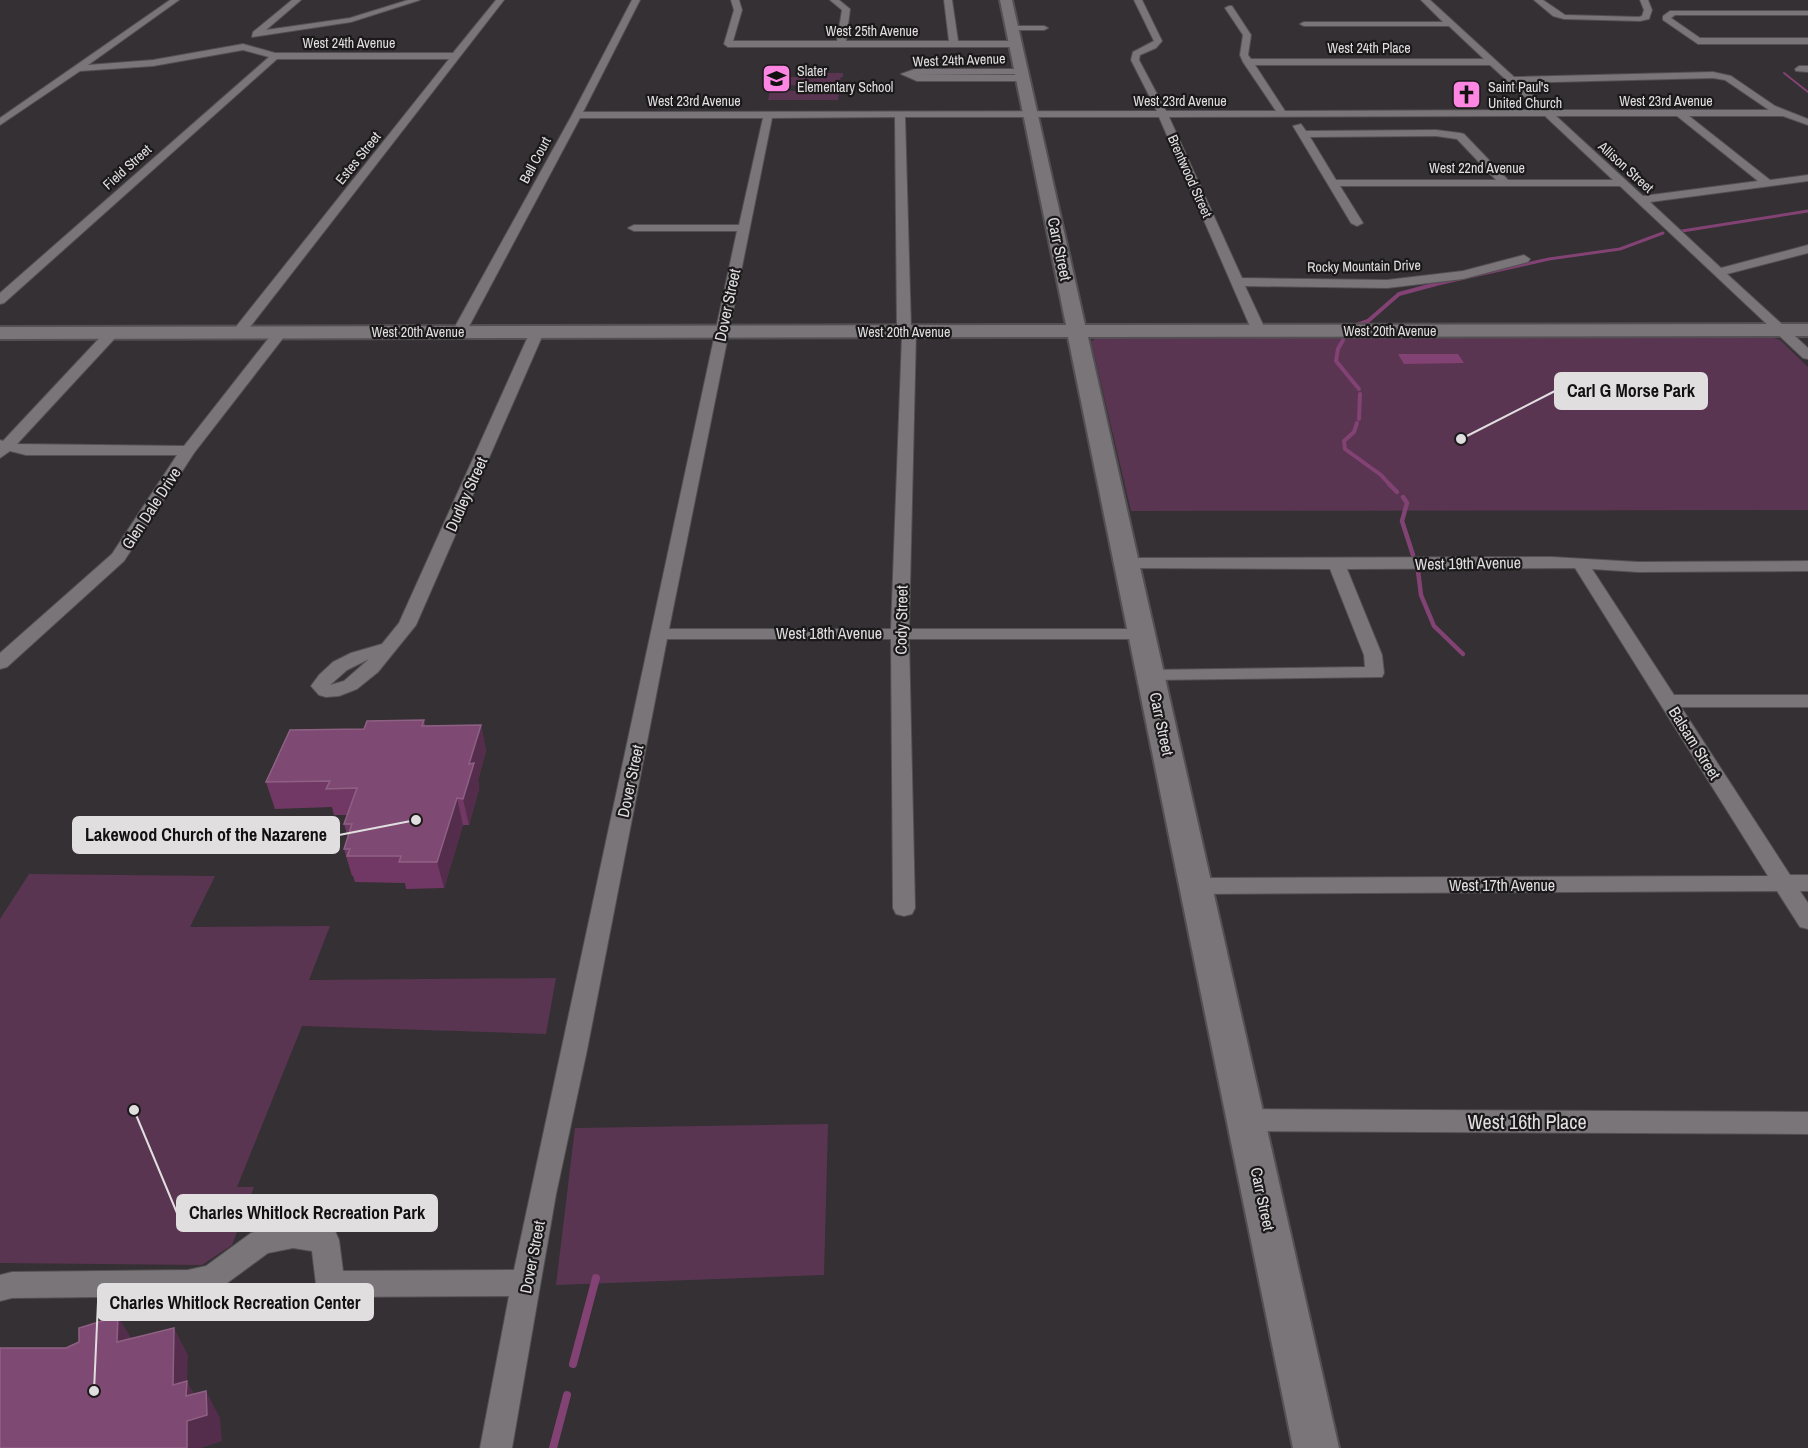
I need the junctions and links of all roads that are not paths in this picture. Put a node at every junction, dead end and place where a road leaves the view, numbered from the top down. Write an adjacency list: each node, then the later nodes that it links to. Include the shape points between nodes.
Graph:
1 (175, 0): 30 (street)
2 (297, 0): 20 (street)
3 (416, 0): 20 (street, via 351,20)
4 (500, 0): 27 (street, Estes Street)
5 (636, 0): 37 (street, Bell Court)
6 (735, 0): 22 (street, West 25th Avenue, via 738,10 728,44)
7 (834, 0): 22 (street, via 846,9)
8 (948, 0): 23 (street)
9 (1006, 0): 18 (street, Carr Street)
10 (1138, 0): 34 (street, Brentwood Street, via 1158,40 1136,54 1135,60)
11 (1425, 0): 17 (street, Allison Street)
12 (1538, 0): 13 (street, via 1564,17 1640,19 1646,17 1648,10)
13 (1644, 0)
14 (1229, 8): 28 (street, via 1246,35 1243,51)
15 (1808, 13): 21 (street, via 1673,13 1667,20 1698,41)
16 (1304, 24): 17 (street)
17 (1452, 24): 29 (street, Allison Street)
18 (1013, 28): 19 (street); 24 (street, Carr Street)
19 (1044, 28)
20 (256, 34): 25 (street)
21 (1808, 40)
22 (841, 44): 23 (street, West 25th Avenue)
23 (954, 44): 24 (street, West 25th Avenue)
24 (1016, 44): 31 (street, Carr Street)
25 (243, 47): 26 (street, West 24th Avenue); 30 (street, via 153,63)
26 (275, 56): 27 (street, West 24th Avenue); 58 (street, Field Street)
27 (458, 56): 69 (street, Estes Street)
28 (1247, 62): 29 (street, West 24th Place); 41 (street)
29 (1492, 62): 32 (street, Allison Street)
30 (78, 69): 42 (street)
31 (1020, 75): 31 (street, West 24th Avenue, via 917,78 906,74 915,72); 40 (street, Carr Street)
32 (1512, 80): 33 (street, via 1693,74 1728,78); 35 (street, Allison Street)
33 (1783, 113): 36 (street, West 23rd Avenue); 43 (street)
34 (1163, 114): 40 (street, West 23rd Avenue); 41 (street, West 23rd Avenue); 57 (street, Brentwood Street)
35 (1547, 114): 36 (street, West 23rd Avenue); 41 (street, West 23rd Avenue); 49 (street, Allison Street)
36 (1680, 114): 46 (street)
37 (577, 115): 38 (street, West 23rd Avenue); 62 (street, Bell Court)
38 (768, 115): 39 (street, West 23rd Avenue); 53 (street, Dover Street)
39 (900, 115): 40 (street, West 23rd Avenue); 65 (street, Cody Street)
40 (1029, 115): 66 (street, Carr Street)
41 (1288, 115): 44 (street)
42 (0, 122)
43 (1808, 122)
44 (1303, 134): 47 (street); 48 (street, via 1445,133 1465,139)
45 (1808, 178): 46 (street)
46 (1766, 182): 50 (street)
47 (1333, 183): 48 (street, West 22nd Avenue); 51 (street)
48 (1505, 183): 49 (street, West 22nd Avenue)
49 (1621, 183): 50 (street, Allison Street)
50 (1641, 200): 56 (street, Allison Street)
51 (1357, 223)
52 (634, 228): 53 (street)
53 (744, 228): 64 (street, Dover Street)
54 (1808, 249): 56 (street)
55 (1524, 259): 57 (street, Rocky Mountain Drive, via 1463,274 1387,284)
56 (1719, 272): 59 (street, Allison Street)
57 (1238, 282): 61 (street, Brentwood Street)
58 (0, 300)
59 (1781, 330): 60 (street, West 20th Avenue); 61 (street, West 20th Avenue); 71 (street, Allison Street)
60 (1808, 330)
61 (1259, 331): 66 (street, West 20th Avenue)
62 (459, 332): 63 (street, West 20th Avenue); 70 (street, West 20th Avenue)
63 (537, 332): 64 (street, West 20th Avenue); 81 (street, Dudley Street, via 407,625)
64 (722, 332): 65 (street, West 20th Avenue); 79 (street, Dover Street)
65 (906, 332): 66 (street, West 20th Avenue); 78 (street, Cody Street)
66 (1077, 332): 74 (street, Carr Street)
67 (0, 333): 68 (street, West 20th Avenue)
68 (112, 333): 69 (street, West 20th Avenue); 72 (street)
69 (238, 333): 70 (street, West 20th Avenue)
70 (280, 333): 73 (street, Glen Dale Drive)
71 (1808, 355)
72 (2, 448): 73 (street)
73 (188, 451): 82 (street, Glen Dale Drive, via 118,557)
74 (1128, 563): 75 (street, West 19th Avenue); 80 (street, Carr Street)
75 (1336, 564): 76 (street, West 19th Avenue); 83 (street, via 1373,655 1375,673)
76 (1581, 565): 77 (street, West 19th Avenue); 84 (street, Balsam Street)
77 (1808, 566)
78 (900, 633): 79 (street, West 18th Avenue); 80 (street, West 18th Avenue); 89 (street, Cody Street)
79 (660, 634): 93 (street, Dover Street)
80 (1143, 634): 83 (street, Carr Street)
81 (385, 649)
82 (0, 663)
83 (1151, 674): 88 (street, Carr Street)
84 (1669, 701): 85 (street); 86 (street, Balsam Street)
85 (1808, 701)
86 (1785, 883): 87 (street, West 17th Avenue); 88 (street, West 17th Avenue); 90 (street, Balsam Street)
87 (1808, 883)
88 (1196, 886): 91 (street, Carr Street)
89 (904, 908)
90 (1808, 921)
91 (1246, 1120): 92 (street, West 16th Place); 96 (street, Carr Street)
92 (1808, 1124)
93 (526, 1283): 94 (street, via 330,1284 325,1240 293,1236 261,1242 213,1277 188,1283); 95 (street, Dover Street)
94 (0, 1288)
95 (496, 1448)
96 (1316, 1448)

